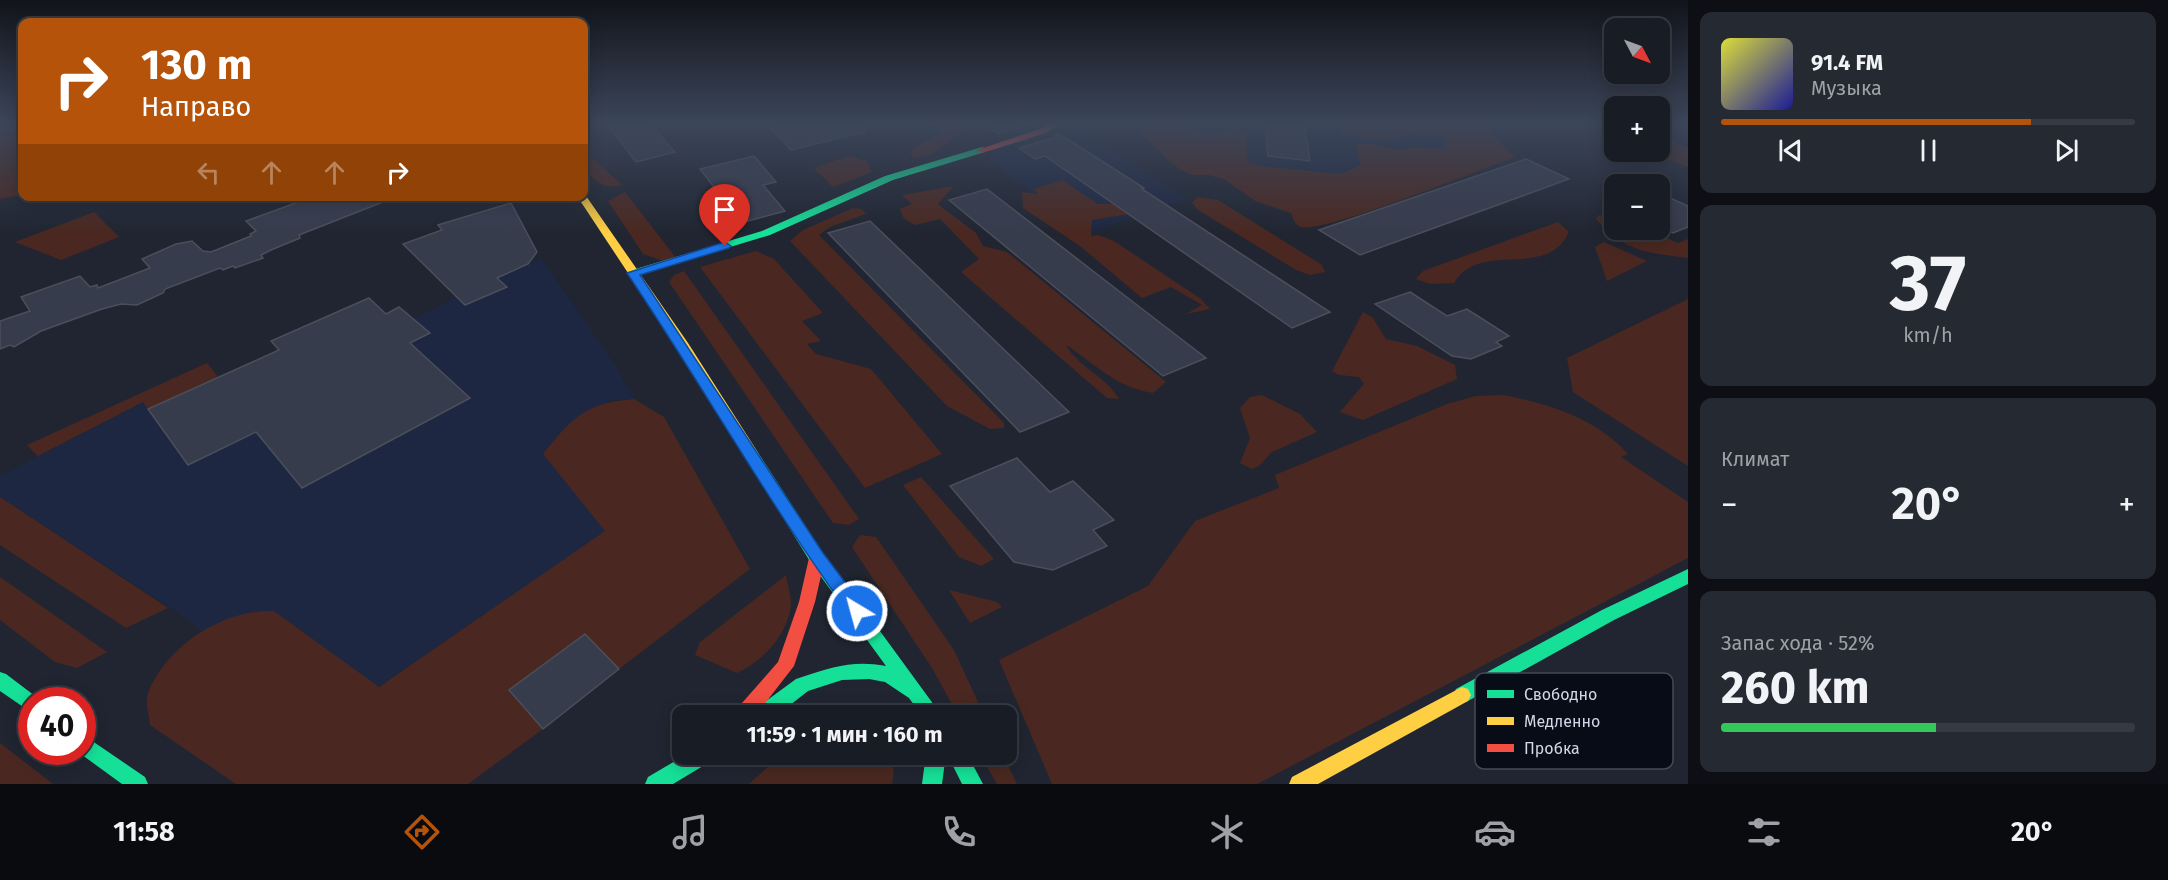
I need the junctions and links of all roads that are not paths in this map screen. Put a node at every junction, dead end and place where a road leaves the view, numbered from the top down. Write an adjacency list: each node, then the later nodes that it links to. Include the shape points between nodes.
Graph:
1 (949, 160): 3 (street, via 889,178 766,233)
2 (585, 201): 3 (street)
3 (633, 273): 4 (street)
4 (818, 558): 10 (street); 11 (street, via 785,666)
5 (1688, 576): 6 (street)
6 (1502, 673)
7 (0, 680): 9 (street)
8 (1475, 688): 26 (street)
9 (18, 694)
10 (924, 700): 12 (street, via 888,675 869,671 842,672 802,685); 13 (street)
11 (753, 705)
12 (776, 705)
13 (926, 705)
14 (96, 753): 21 (street)
15 (687, 765): 22 (street)
16 (701, 765): 23 (street)
17 (706, 765): 20 (street)
18 (935, 765): 24 (street)
19 (962, 765): 25 (street)
20 (702, 774)
21 (138, 784)
22 (655, 784)
23 (683, 784)
24 (932, 784)
25 (973, 784)
26 (1299, 784)

